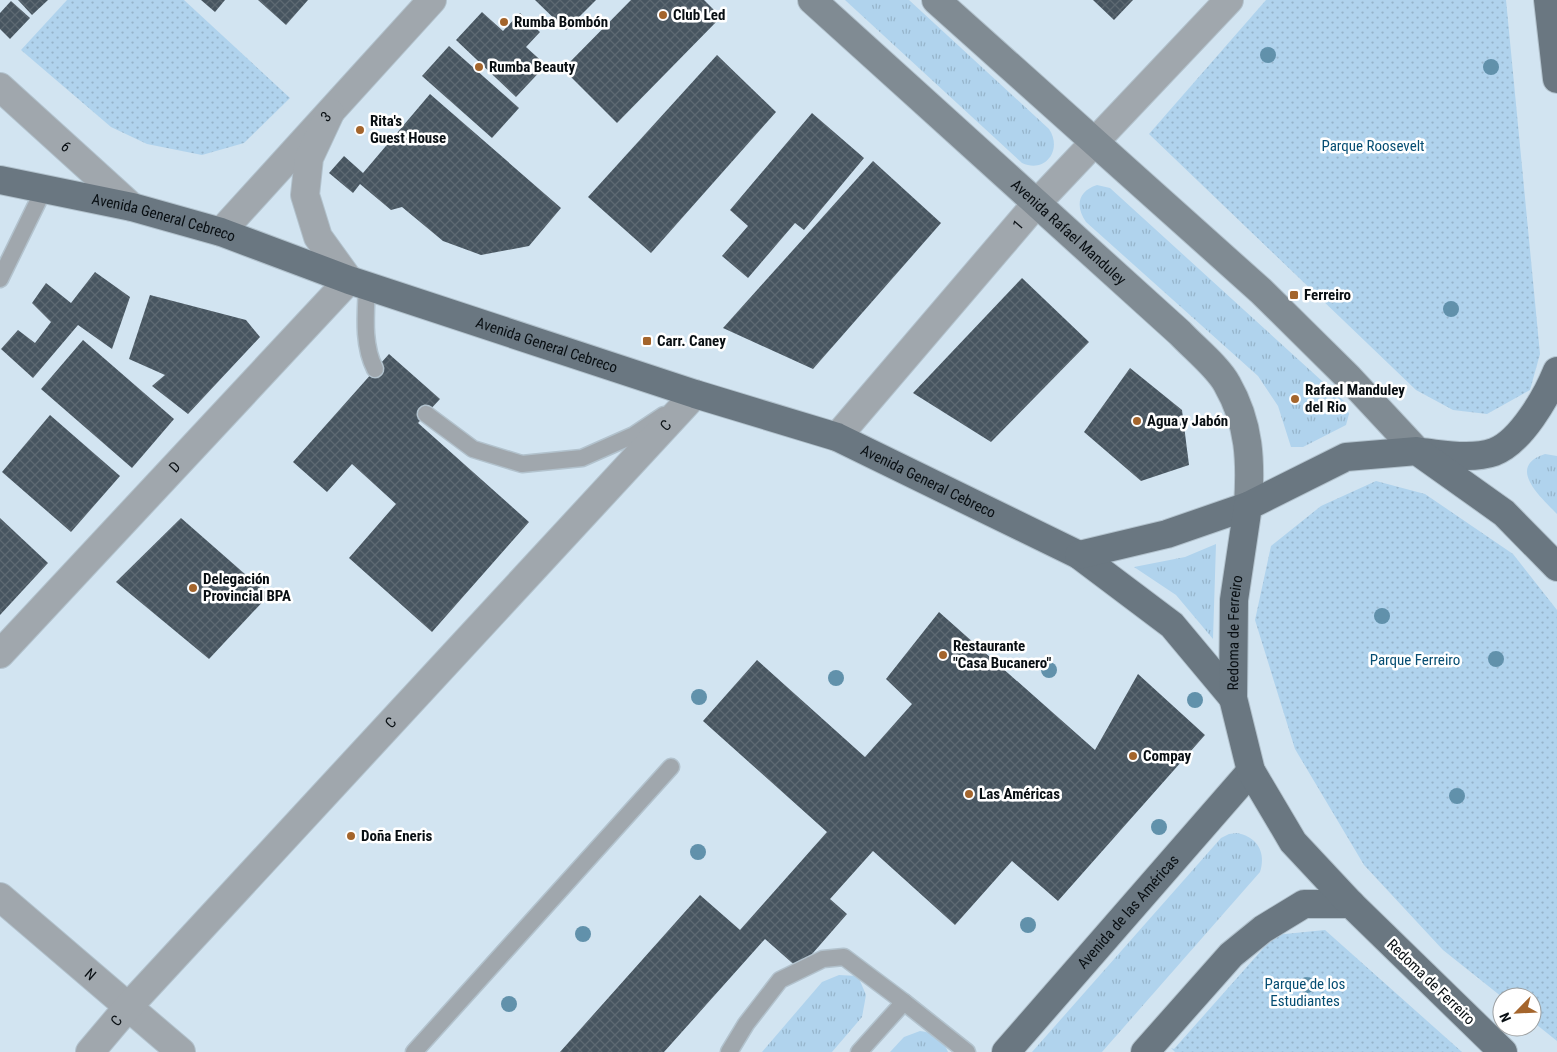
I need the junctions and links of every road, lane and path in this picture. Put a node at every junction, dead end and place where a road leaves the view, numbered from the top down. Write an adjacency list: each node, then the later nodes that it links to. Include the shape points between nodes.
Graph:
1 (432, 0): 8 (street, 3)
2 (812, 0): 12 (main road, Avenida Rafael Manduley)
3 (936, 0): 9 (main road)
4 (1229, 0): 9 (street, 1)
5 (1548, 0): 6 (main road)
6 (1557, 79)
7 (0, 87): 13 (street, 6)
8 (330, 113): 14 (street, 3); 16 (street, via 309,158 305,195 318,237)
9 (1094, 141): 12 (street, 1); 22 (main road, via 1260,291 1349,378)
10 (0, 180): 11 (main road, Avenida General Cebreco)
11 (44, 189): 13 (main road, Avenida General Cebreco); 15 (lane)
12 (1036, 204): 21 (street, 1); 23 (main road, Avenida Rafael Manduley, via 1180,333 1226,382 1246,429 1250,473)
13 (132, 207): 14 (main road, Avenida General Cebreco)
14 (221, 232): 16 (main road, Avenida General Cebreco)
15 (0, 279)
16 (358, 282): 17 (lane, via 369,358); 19 (main road, Avenida General Cebreco); 26 (street, D)
17 (375, 369)
18 (1557, 371): 22 (main road, via 1546,397 1518,434 1494,452 1460,456)
19 (695, 394): 20 (lane, via 634,435 582,458 522,464 473,449); 21 (main road, Avenida General Cebreco); 33 (street, C)
20 (426, 414)
21 (837, 437): 24 (main road, Avenida General Cebreco)
22 (1417, 451): 23 (main road, via 1346,457); 25 (main road, via 1504,513)
23 (1248, 506): 24 (main road, via 1167,534); 27 (main road, Redoma de Ferreiro, via 1234,600)
24 (1079, 555): 27 (main road, Avenida General Cebreco, via 1172,625)
25 (1557, 567)
26 (0, 654)
27 (1233, 698): 29 (main road, Redoma de Ferreiro)
28 (671, 767): 36 (lane)
29 (1251, 771): 31 (main road, Redoma de Ferreiro, via 1293,842); 40 (main road, Avenida de las Américas)
30 (0, 897): 33 (street, N)
31 (1351, 904): 41 (main road, via 1304,904 1263,929 1231,955); 42 (main road, Redoma de Ferreiro)
32 (904, 1002): 37 (lane, via 844,956 822,959 780,980); 38 (lane); 39 (lane)
33 (128, 1007): 34 (street, C); 35 (street, N)
34 (90, 1052)
35 (181, 1052)
36 (414, 1052)
37 (729, 1052)
38 (859, 1052)
39 (967, 1052)
40 (1006, 1052)
41 (1145, 1052)
42 (1503, 1052)

